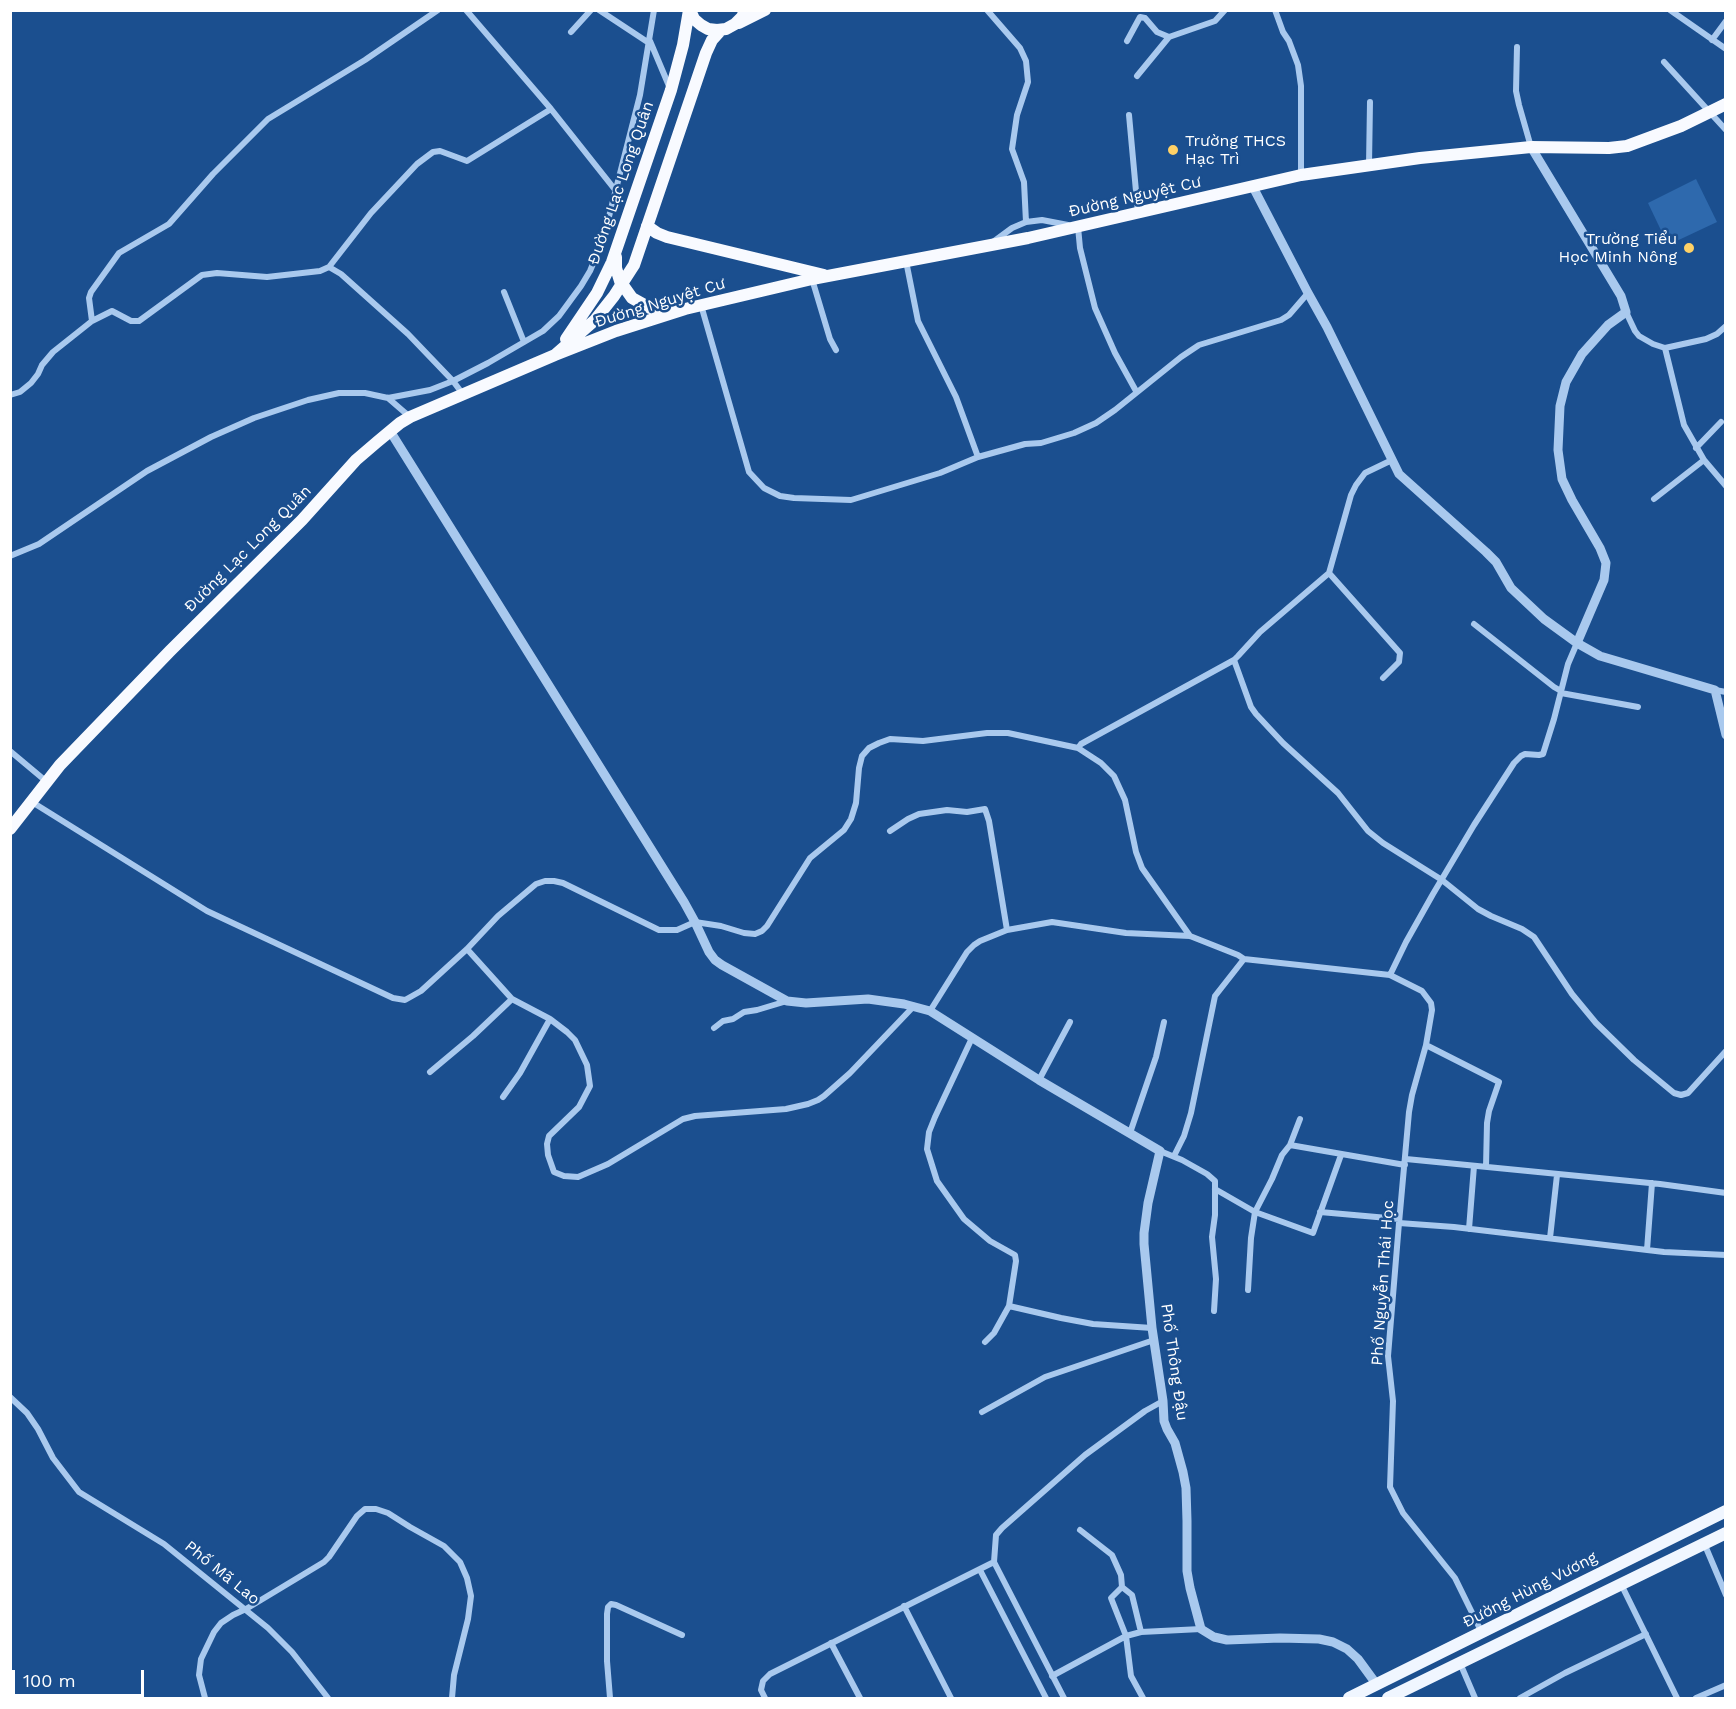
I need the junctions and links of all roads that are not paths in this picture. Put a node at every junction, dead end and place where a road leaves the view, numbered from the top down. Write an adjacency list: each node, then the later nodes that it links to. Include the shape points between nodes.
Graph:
1 (438, 10): 51 (street, via 268,119 169,224 119,253 91,292)
2 (466, 10): 27 (street)
3 (591, 10): 15 (street)
4 (599, 10): 19 (street)
5 (654, 10): 19 (street)
6 (689, 10): 14 (highway, via 700,25); 24 (highway, Đường Lạc Long Quân)
7 (745, 10): 14 (highway, Đường Lạc Long Quân, via 740,20)
8 (765, 10): 14 (highway)
9 (987, 10): 37 (street, via 1020,48 1026,61 1028,82 1017,115 1012,150 1024,182)
10 (1225, 10): 16 (street, via 1215,21)
11 (1275, 10): 33 (street, via 1298,64)
12 (1670, 10): 17 (street)
13 (1725, 21): 17 (street)
14 (726, 29): 38 (highway, Đường Lạc Long Quân, via 712,40)
15 (571, 32)
16 (1168, 37): 18 (street, via 1140,16); 23 (street)
17 (1712, 40): 21 (street)
18 (1127, 41)
19 (650, 42): 24 (street); 35 (street)
20 (1517, 47): 31 (street, via 1516,90)
21 (1725, 49)
22 (1664, 62): 28 (street)
23 (1137, 76)
24 (671, 90): 40 (highway, Đường Lạc Long Quân)
25 (1370, 102): 32 (street)
26 (1725, 104): 28 (highway, Đường Nguyệt Cư)
27 (551, 110): 35 (street); 43 (street, via 467,161 433,152 371,213)
28 (1710, 111): 30 (street); 31 (highway, Đường Nguyệt Cư, via 1627,146)
29 (1129, 115): 36 (street)
30 (1725, 130)
31 (1531, 147): 32 (highway, Đường Nguyệt Cư); 50 (street, via 1621,296)
32 (1369, 165): 33 (highway, Đường Nguyệt Cư)
33 (1301, 175): 34 (highway, Đường Nguyệt Cư)
34 (1253, 187): 36 (highway, Đường Nguyệt Cư); 47 (street)
35 (616, 191): 53 (street, via 590,271 567,307 551,324)
36 (1138, 214): 39 (highway, Đường Nguyệt Cư)
37 (1026, 222): 39 (street, via 1042,220); 41 (street)
38 (647, 226): 44 (highway, via 667,237); 45 (highway, Đường Lạc Long Quân, via 634,265)
39 (1078, 227): 41 (highway, Đường Nguyệt Cư); 58 (street, via 1095,308)
40 (618, 244): 45 (highway, via 616,264); 56 (highway, Đường Lạc Long Quân, via 597,293)
41 (989, 245): 42 (highway, Đường Nguyệt Cư)
42 (906, 261): 44 (highway, Đường Nguyệt Cư); 66 (street, via 918,321 956,397)
43 (329, 267): 51 (street, via 267,277 202,275 139,321 112,311); 57 (street, via 408,334)
44 (812, 276): 48 (highway, Đường Nguyệt Cư); 55 (street)
45 (622, 285): 49 (highway, via 646,307); 56 (highway, Đường Lạc Long Quân, via 595,320)
46 (504, 292): 53 (street)
47 (1308, 293): 58 (street, via 1281,320 1199,345); 67 (street)
48 (701, 305): 49 (highway, Đường Nguyệt Cư); 66 (street, via 747,468 773,494 851,500)
49 (685, 309): 56 (highway, Đường Nguyệt Cư)
50 (1626, 312): 54 (street, via 1639,336); 74 (street, via 1608,325 1582,354 1566,382 1560,406 1558,450 1562,479 1606,563 1604,580)
51 (92, 321): 60 (street, via 47,358 31,383)
52 (1725, 326): 54 (street, via 1706,339)
53 (524, 342): 57 (street)
54 (1665, 348): 65 (street, via 1684,425)
55 (836, 350)
56 (555, 355): 59 (highway, Đường Lạc Long Quân)
57 (453, 381): 59 (street); 61 (street)
58 (1136, 392): 66 (street, via 1096,423 1074,433)
59 (462, 393): 62 (highway, Đường Lạc Long Quân)
60 (10, 395)
61 (388, 398): 62 (street); 71 (street, via 339,393 254,418 147,471 39,544)
62 (410, 417): 64 (highway, Đường Lạc Long Quân)
63 (1721, 422): 65 (street)
64 (390, 431): 83 (highway, Đường Lạc Long Quân, via 356,460); 88 (street)
65 (1696, 448): 68 (street)
66 (978, 457)
67 (1392, 460): 72 (street, via 1365,473 1356,485); 74 (street, via 1400,474 1497,562 1511,588)
68 (1704, 460): 69 (street); 70 (street)
69 (1725, 486)
70 (1654, 499)
71 (10, 556)
72 (1329, 573): 75 (street, via 1260,632); 76 (street, via 1400,653 1399,662)
73 (1474, 624): 78 (street)
74 (1577, 643): 77 (street, via 1600,656); 78 (street)
75 (1234, 660): 81 (street); 87 (street, via 1251,707 1283,743 1338,793 1368,831)
76 (1383, 678)
77 (1720, 691): 80 (street)
78 (1561, 692): 79 (street); 87 (street, via 1542,754 1525,754 1517,759)
79 (1638, 707)
80 (1725, 735)
81 (1077, 748): 88 (street, via 1008,733 879,742 862,756 851,819 844,830 810,858 765,929 749,934); 90 (street, via 1114,776 1125,800 1142,868)
82 (10, 751): 83 (street)
83 (47, 782): 84 (highway, Đường Lạc Long Quân)
84 (32, 802): 85 (highway, Đường Lạc Long Quân); 91 (street, via 207,911 393,998 405,1000 421,991)
85 (10, 829)
86 (890, 831): 89 (street, via 908,819 930,812 985,809)
87 (1442, 880): 93 (street); 104 (street, via 1483,912 1534,937 1596,1023 1674,1093 1688,1093)
88 (695, 922): 91 (street, via 677,930 659,930 563,883 545,881 498,916); 95 (street, via 715,960)
89 (1006, 930): 90 (street, via 1052,922 1126,933); 97 (street, via 980,941 967,952)
90 (1190, 936): 92 (street)
91 (467, 949): 94 (street)
92 (1244, 959): 93 (street); 113 (street, via 1215,996 1191,1113)
93 (1390, 975): 103 (street, Phố Nguyễn Thái Học, via 1422,991 1431,1003)
94 (512, 999): 98 (street); 105 (street)
95 (787, 1001): 96 (street, via 868,999); 101 (street, via 744,1012)
96 (914, 1006): 97 (street); 98 (street, via 850,1073 818,1100 786,1109 683,1119 608,1164 578,1177 554,1172 548,1144 549,1136 579,1107 590,1086 588,1072 575,1040)
97 (930, 1011): 102 (street)
98 (550, 1019): 107 (street)
99 (1070, 1022): 106 (street)
100 (1164, 1022): 109 (street)
101 (714, 1028)
102 (972, 1038): 106 (street); 129 (street, via 932,1124 927,1149 937,1181 964,1219 1015,1255)
103 (1426, 1045): 114 (street, Phố Nguyễn Thái Học, via 1412,1095); 116 (street, via 1499,1082 1487,1123)
104 (1725, 1051)
105 (430, 1072)
106 (1039, 1080): 109 (street)
107 (503, 1097)
108 (1300, 1119): 110 (street)
109 (1130, 1133): 111 (street)
110 (1290, 1145): 112 (street); 121 (street)
111 (1160, 1151): 113 (street); 131 (street, Phố Thông Đậu, via 1144,1233)
112 (1341, 1155): 114 (street); 122 (street)
113 (1174, 1156): 119 (street, via 1212,1177)
114 (1405, 1162): 115 (street); 123 (street, Phố Nguyễn Thái Học)
115 (1474, 1166): 116 (street); 124 (street)
116 (1486, 1167): 117 (street)
117 (1557, 1174): 118 (street); 125 (street)
118 (1652, 1183): 120 (street); 126 (street)
119 (1215, 1189): 121 (street); 130 (street)
120 (1725, 1193)
121 (1255, 1212): 122 (street, via 1313,1233); 128 (street)
122 (1320, 1212): 123 (street)
123 (1399, 1221): 124 (street); 152 (street, Phố Nguyễn Thái Học, via 1388,1356 1393,1401 1390,1487 1403,1513 1455,1578)
124 (1469, 1229): 125 (street)
125 (1550, 1238): 126 (street)
126 (1647, 1250): 127 (street)
127 (1725, 1255)
128 (1248, 1290)
129 (1009, 1306): 131 (street, via 1093,1324); 133 (street)
130 (1214, 1311)
131 (1152, 1328): 132 (street, Phố Thông Đậu)
132 (1154, 1340): 135 (street, Phố Thông Đậu); 136 (street, via 1045,1377)
133 (985, 1342)
134 (10, 1397): 148 (street, Phố Mã Lao, via 27,1413 53,1458 80,1492 164,1544)
135 (1163, 1401): 141 (street, via 1086,1455 1002,1528 996,1535); 150 (street, Phố Thông Đậu, via 1164,1421 1175,1443 1186,1488 1187,1571)
136 (982, 1412)
137 (1725, 1511): 147 (main road, Đường Hùng Vương)
138 (1080, 1530): 144 (street, via 1112,1556)
139 (1725, 1533): 140 (main road, Đường Hùng Vương)
140 (1704, 1543): 143 (main road, Đường Hùng Vương); 145 (street)
141 (994, 1562): 142 (street); 158 (street)
142 (980, 1570): 146 (street); 168 (street)
143 (1621, 1584): 149 (main road, Đường Hùng Vương); 153 (street)
144 (1122, 1587): 151 (street, via 1135,1600); 155 (street, via 1111,1598)
145 (1725, 1595)
146 (904, 1606): 156 (street); 167 (street)
147 (1534, 1607): 149 (main road); 152 (main road, Đường Hùng Vương)
148 (246, 1610): 161 (street, via 221,1623 201,1659 199,1675); 162 (street, Phố Mã Lao, via 292,1652); 163 (street, via 324,1562 365,1509 388,1513 444,1546 460,1562 467,1578 471,1596)
149 (1542, 1623): 157 (main road, Đường Hùng Vương)
150 (1201, 1629): 151 (street); 159 (street, via 1227,1640 1333,1642 1358,1659)
151 (1142, 1632): 155 (street)
152 (1482, 1633): 159 (main road, Đường Hùng Vương)
153 (1646, 1634): 174 (street); 175 (street)
154 (682, 1635): 164 (street, via 611,1604 607,1614)
155 (1126, 1636): 158 (street); 170 (street, via 1131,1676)
156 (831, 1643): 165 (street, via 770,1674 761,1690); 166 (street)
157 (1460, 1664): 172 (main road, Đường Hùng Vương); 173 (street)
158 (1052, 1677): 169 (street)
159 (1377, 1685): 171 (main road, Đường Hùng Vương)
160 (1725, 1685): 176 (street)
161 (205, 1698)
162 (328, 1698)
163 (452, 1698)
164 (610, 1698)
165 (765, 1698)
166 (860, 1698)
167 (951, 1698)
168 (1046, 1698)
169 (1064, 1698)
170 (1143, 1698)
171 (1349, 1698)
172 (1388, 1698)
173 (1475, 1698)
174 (1520, 1698)
175 (1677, 1698)
176 (1696, 1698)

